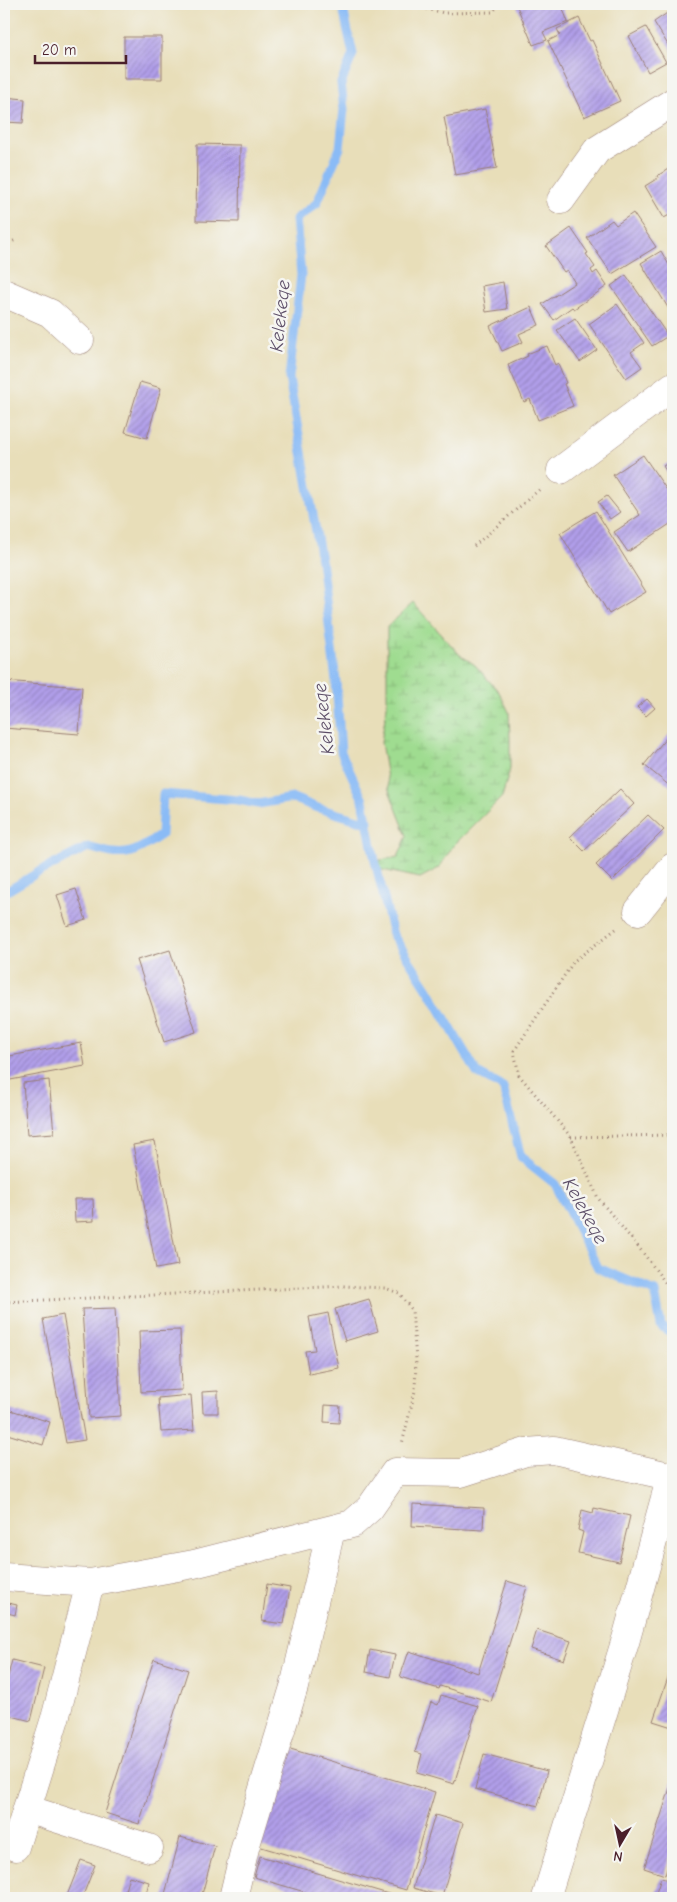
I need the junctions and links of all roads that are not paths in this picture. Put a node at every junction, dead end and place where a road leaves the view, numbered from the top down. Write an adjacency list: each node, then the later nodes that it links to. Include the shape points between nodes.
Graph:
1 (673, 102): 2 (street, via 597,150)
2 (561, 200)
3 (4, 293): 4 (street, via 50,313)
4 (80, 340)
5 (673, 386): 6 (street)
6 (561, 470)
7 (673, 867): 8 (street)
8 (638, 911)
9 (672, 1476): 10 (street, via 554,1450 526,1452 460,1473 395,1472 370,1508 352,1524); 17 (street, via 626,1639)
10 (331, 1530): 12 (street, via 194,1564); 16 (street, via 294,1687)
11 (4, 1577): 12 (street)
12 (90, 1583): 13 (street, via 56,1715)
13 (27, 1809): 14 (street); 15 (street)
14 (15, 1847)
15 (149, 1848)
16 (233, 1898)
17 (546, 1898)

